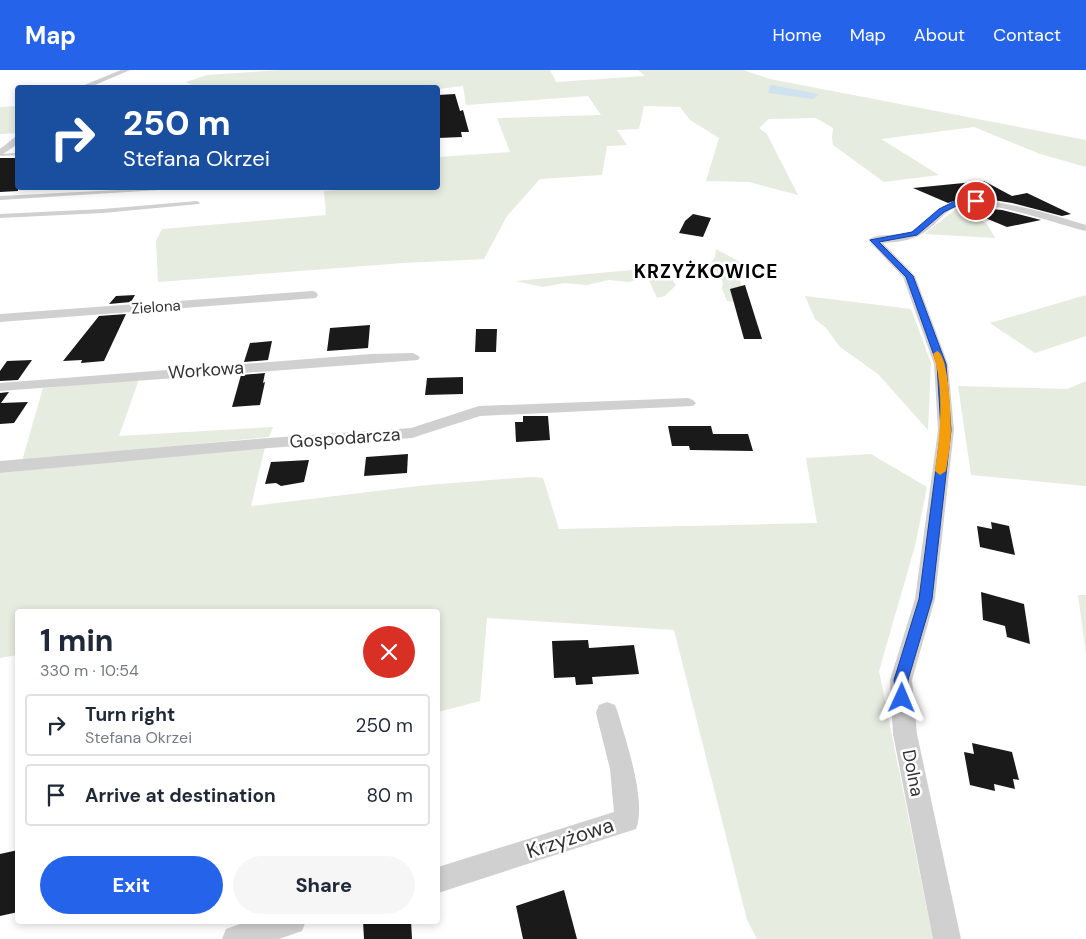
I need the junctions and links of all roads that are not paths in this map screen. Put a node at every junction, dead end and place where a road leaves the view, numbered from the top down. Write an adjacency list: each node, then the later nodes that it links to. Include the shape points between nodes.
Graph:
1 (127, 70): 2 (street)
2 (88, 85)
3 (15, 142): 4 (street)
4 (0, 154): 5 (lane)
5 (15, 154)
6 (139, 190): 7 (lane)
7 (0, 198)
8 (197, 203): 9 (lane)
9 (0, 216)
10 (1086, 228): 21 (street, Dolna, via 985,202 966,201 942,211 915,234 874,240 909,276 941,364 946,430 925,599 901,680 905,734)
11 (312, 295): 12 (street, Zielona)
12 (0, 318)
13 (413, 357): 14 (street, Workowa, via 362,358)
14 (0, 387)
15 (688, 403): 16 (street, Gospodarcza, via 479,411 412,433)
16 (0, 467)
17 (607, 713): 18 (street, Krzyżowa, via 622,769 627,820)
18 (440, 879)
19 (283, 924): 20 (street)
20 (236, 939)
21 (947, 939)

